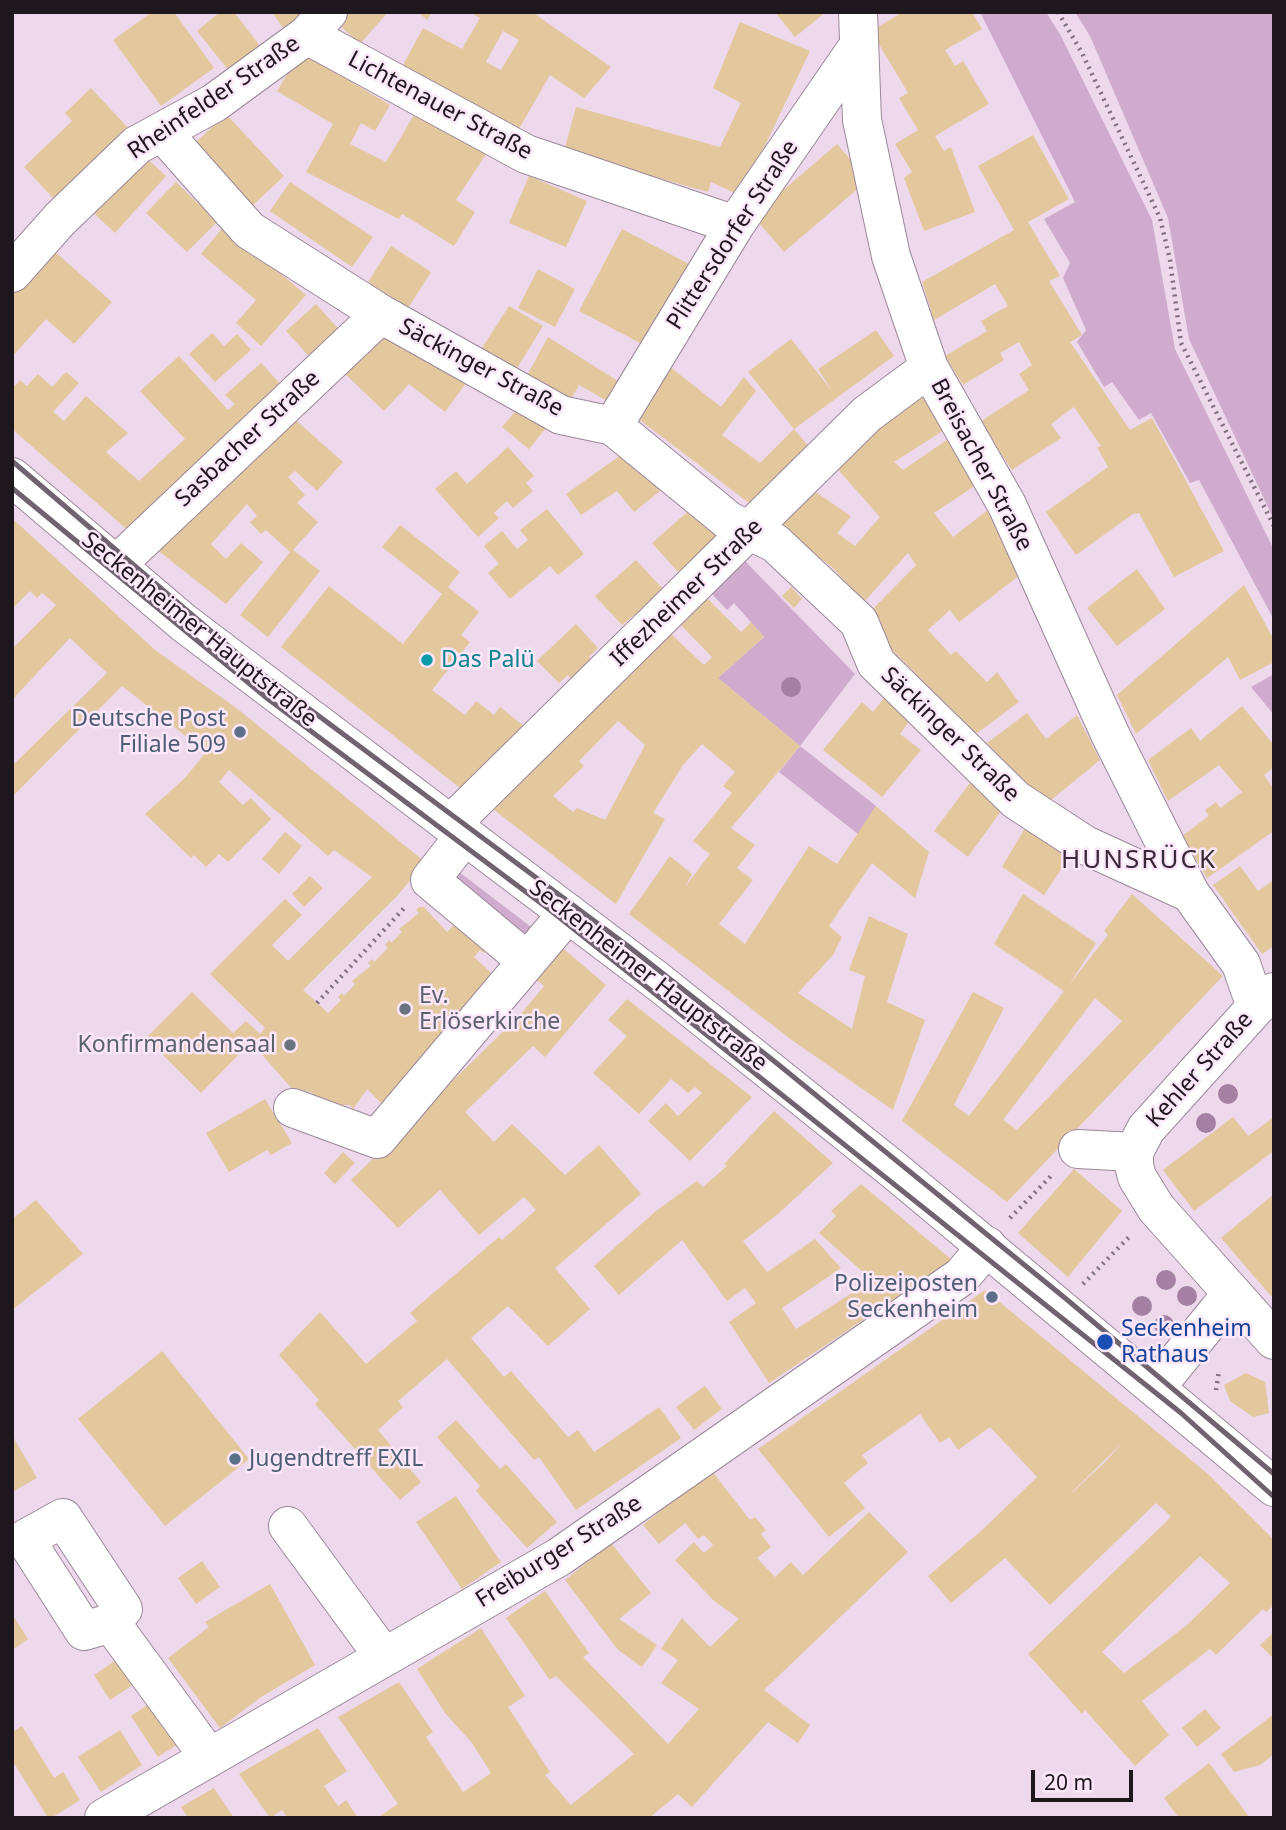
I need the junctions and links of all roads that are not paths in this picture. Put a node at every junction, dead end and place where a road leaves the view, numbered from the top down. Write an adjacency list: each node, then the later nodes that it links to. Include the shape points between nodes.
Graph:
1 (318, 24): 3 (street, Rheinfelder Straße, via 214,103); 4 (street, Lichtenauer Straße, via 526,154)
2 (857, 30): 4 (street, Plittersdorfer Straße); 7 (street, Breisacher Straße, via 862,120 891,256)
3 (162, 132): 5 (street, Rheinfelder Straße, via 137,145); 6 (street, Säckinger Straße, via 249,230)
4 (735, 225): 8 (street, Plittersdorfer Straße)
5 (12, 274)
6 (381, 314): 8 (street, Säckinger Straße, via 561,415); 11 (street, Sasbacher Straße)
7 (929, 368): 10 (street, Iffezheimer Straße, via 867,414); 13 (street, Breisacher Straße, via 1007,505 1110,734)
8 (613, 426): 10 (street, Säckinger Straße, via 729,521)
9 (12, 477): 11 (street, Seckenheimer Hauptstraße)
10 (752, 531): 12 (street, Iffezheimer Straße); 13 (street, Säckinger Straße, via 775,543 859,622 876,663 1016,800 1085,845)
11 (116, 565): 12 (street, Seckenheimer Hauptstraße, via 184,623)
12 (458, 830): 14 (street, Seckenheimer Hauptstraße); 15 (street, Iffezheimer Straße, via 430,880)
13 (1190, 893): 16 (street, Säckinger Straße)
14 (568, 913): 15 (street); 20 (street, Seckenheimer Hauptstraße)
15 (527, 961): 17 (street, via 377,1139)
16 (1265, 1000): 19 (street, Kehler Straße, via 1146,1129)
17 (293, 1108)
18 (1078, 1149): 19 (street, Kehler Straße)
19 (1134, 1153): 21 (street, Kehler Straße, via 1137,1177 1156,1208)
20 (987, 1246): 23 (street, Seckenheimer Hauptstraße); 27 (street, Freiburger Straße, via 962,1276 559,1557)
21 (1231, 1295): 22 (street, Kehler Straße); 23 (street)
22 (1274, 1340)
23 (1156, 1387): 24 (street, Seckenheimer Hauptstraße)
24 (1274, 1487)
25 (288, 1526): 27 (street)
26 (111, 1623): 28 (street)
27 (384, 1657): 28 (street, Freiburger Straße)
28 (209, 1757): 29 (street, Freiburger Straße)
29 (104, 1818)

